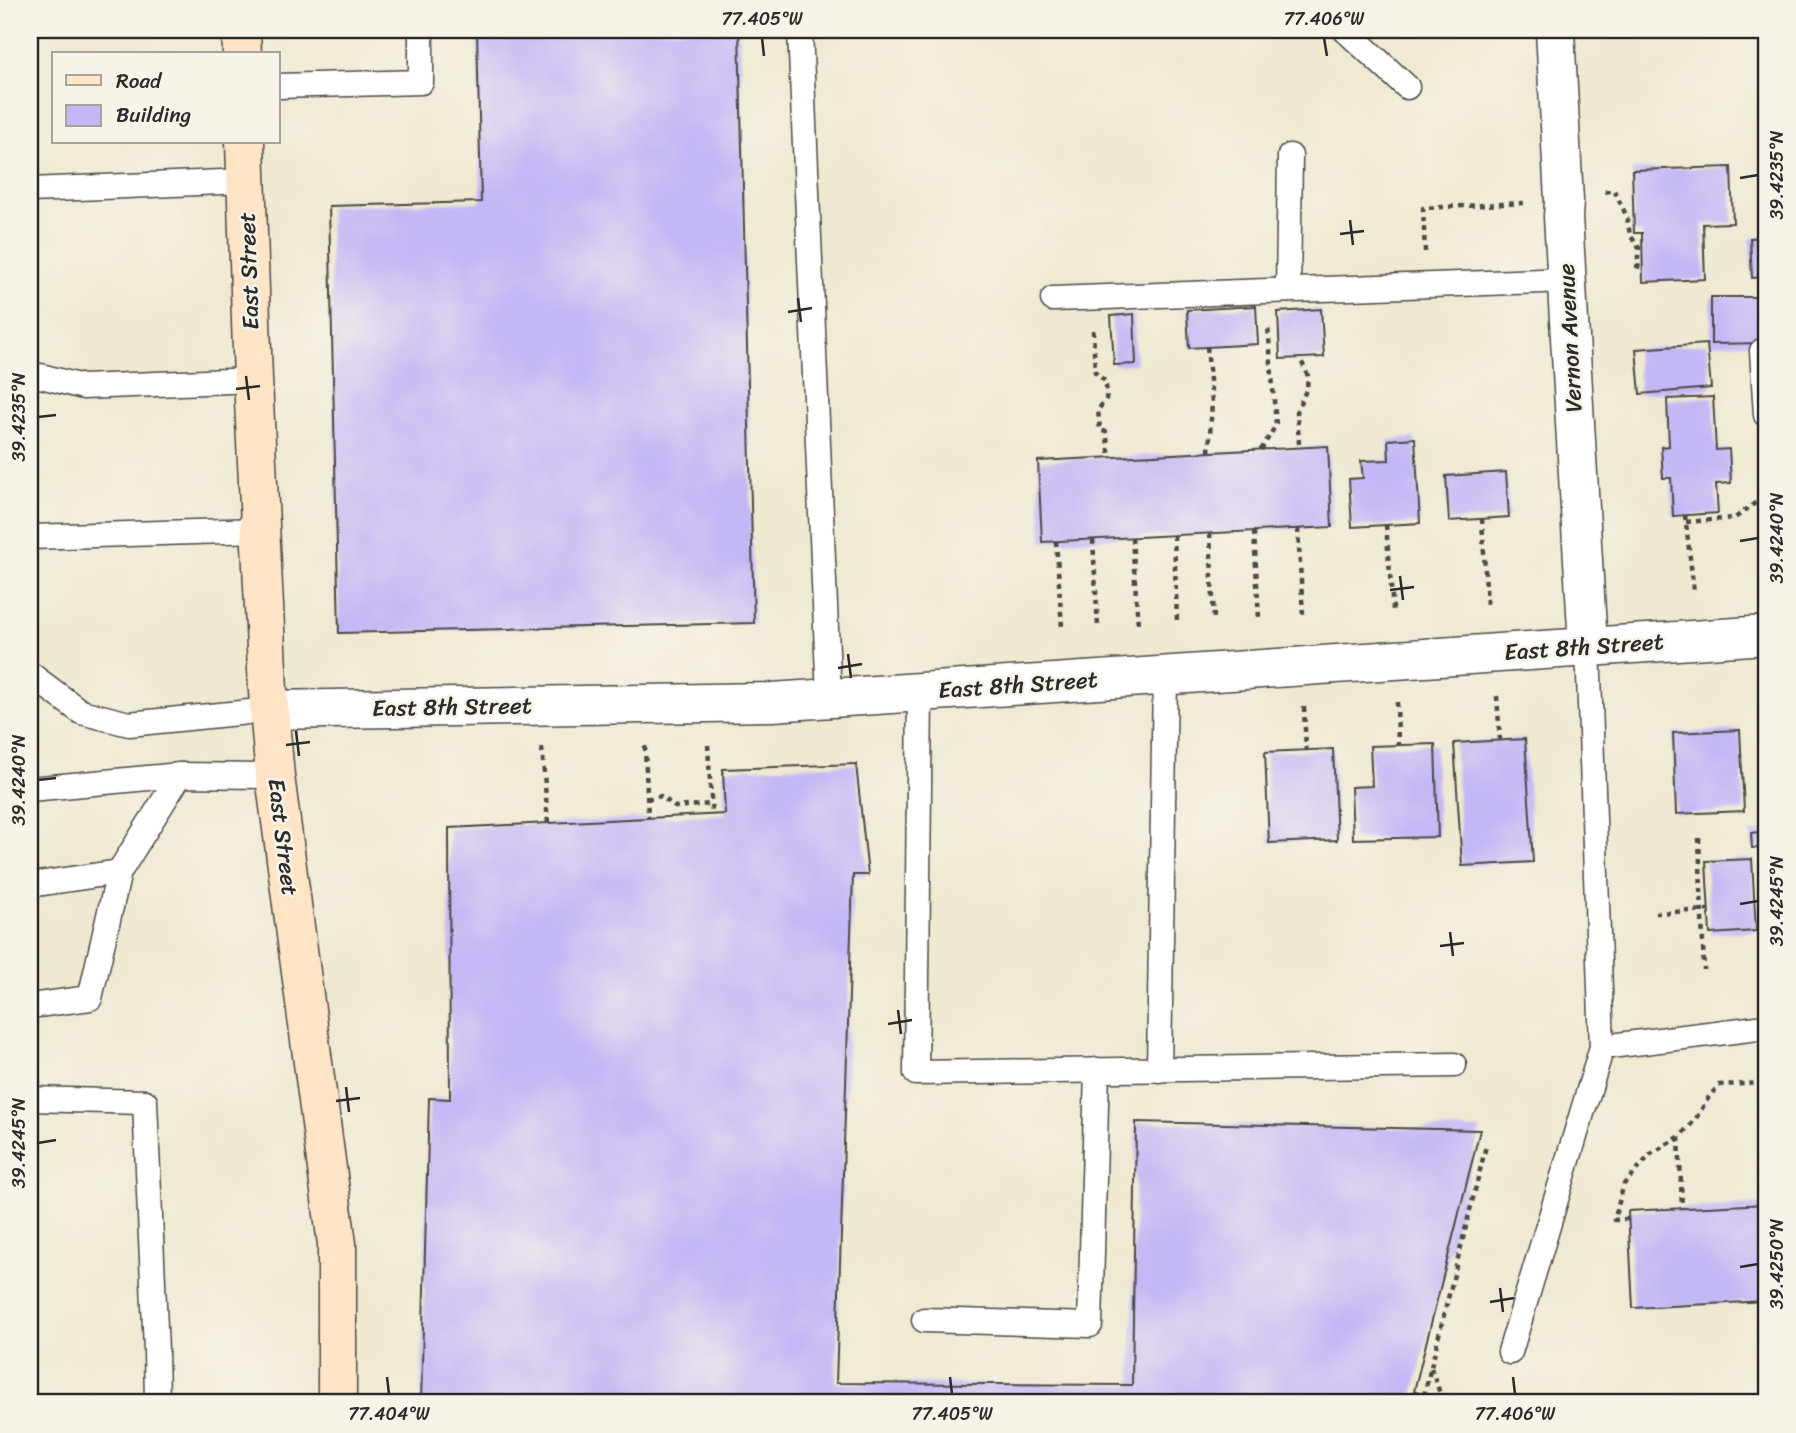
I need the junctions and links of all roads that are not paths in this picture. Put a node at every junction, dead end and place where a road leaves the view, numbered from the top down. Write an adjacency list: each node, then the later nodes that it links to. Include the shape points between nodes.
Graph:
1 (241, 30): 6 (main road)
2 (421, 30): 7 (lane, via 421,82)
3 (800, 30): 27 (lane)
4 (1345, 30): 8 (lane)
5 (1555, 30): 13 (street, Vernon Avenue)
6 (242, 52)
7 (280, 86)
8 (1407, 87)
9 (245, 144): 11 (main road, East Street)
10 (1290, 156): 14 (lane)
11 (246, 181): 12 (lane); 18 (main road, East Street)
12 (30, 190)
13 (1567, 280): 14 (lane); 23 (street, Vernon Avenue)
14 (1276, 291): 15 (lane)
15 (1053, 299)
16 (1762, 351): 19 (lane)
17 (30, 377): 18 (lane, via 83,387)
18 (253, 380): 20 (main road, East Street)
19 (1766, 415)
20 (260, 530): 21 (lane); 28 (main road, East Street)
21 (30, 537)
22 (1766, 635): 23 (street, East 8th Street)
23 (1588, 646): 25 (street, East 8th Street); 36 (lane)
24 (30, 674): 28 (lane, via 81,712 129,724)
25 (1165, 675): 26 (street, East 8th Street); 39 (lane)
26 (920, 692): 27 (street, East 8th Street); 38 (lane, via 916,1073)
27 (830, 698): 28 (street, East 8th Street)
28 (269, 710): 30 (main road, East Street)
29 (180, 775): 30 (lane); 31 (lane); 32 (lane)
30 (275, 776): 44 (main road, East Street, via 337,1244)
31 (30, 789)
32 (119, 872): 33 (lane); 34 (lane, via 90,999)
33 (30, 885)
34 (30, 1006)
35 (1766, 1027): 36 (lane)
36 (1602, 1047): 42 (lane)
37 (1454, 1065): 39 (lane)
38 (1097, 1070): 39 (lane); 41 (lane, via 1090,1325)
39 (1159, 1070)
40 (30, 1099): 43 (lane, via 145,1102)
41 (924, 1320)
42 (1510, 1352)
43 (156, 1403)
44 (337, 1403)

